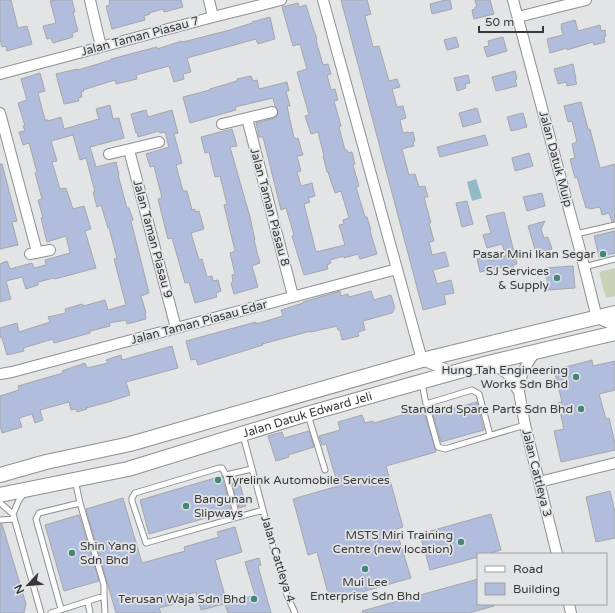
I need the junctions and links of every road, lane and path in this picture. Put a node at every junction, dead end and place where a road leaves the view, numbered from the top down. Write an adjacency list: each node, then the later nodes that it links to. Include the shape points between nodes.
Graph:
1 (90, 0): 9 (street)
2 (209, 0): 7 (street)
3 (281, 0): 7 (street, Jalan Taman Piasau 7)
4 (323, 0): 23 (street)
5 (513, 0): 8 (street, Jalan Datuk Muip)
6 (586, 0): 8 (street)
7 (213, 17): 9 (street, Jalan Taman Piasau 7)
8 (518, 17): 19 (street, Jalan Datuk Muip)
9 (101, 46): 10 (street, Jalan Taman Piasau 7)
10 (0, 74)
11 (272, 112): 13 (street)
12 (0, 113): 20 (street, via 33,253)
13 (247, 118): 14 (street); 24 (street, Jalan Taman Piasau 8)
14 (222, 124)
15 (159, 142): 16 (street)
16 (129, 150): 17 (street); 28 (street, Jalan Taman Piasau 9)
17 (109, 154)
18 (615, 225): 19 (lane)
19 (576, 234): 22 (street, Jalan Datuk Muip)
20 (50, 250)
21 (615, 259): 22 (lane)
22 (584, 267): 26 (street, Jalan Datuk Muip)
23 (397, 269): 24 (street, Jalan Taman Piasau Edar); 31 (street)
24 (293, 296): 28 (street, Jalan Taman Piasau Edar)
25 (615, 313): 26 (street, Jalan Datuk Edward Jeli)
26 (597, 318): 27 (street); 31 (street, Jalan Datuk Edward Jeli)
27 (615, 324)
28 (176, 328): 34 (street, Jalan Taman Piasau Edar)
29 (615, 333): 30 (street, Jalan Datuk Edward Jeli)
30 (535, 352): 32 (street, Jalan Datuk Edward Jeli); 36 (street, Jalan Cattleya 3, via 524,368)
31 (422, 360): 33 (street); 39 (street, Jalan Datuk Edward Jeli)
32 (488, 363): 33 (street, Jalan Datuk Edward Jeli); 36 (street, Jalan Cattleya 3, via 508,374)
33 (455, 373): 35 (street, Jalan Datuk Edward Jeli)
34 (0, 374)
35 (422, 382): 37 (lane); 38 (street, Jalan Datuk Edward Jeli)
36 (519, 392): 40 (street, Jalan Cattleya 3)
37 (426, 404): 42 (lane, via 472,390 479,394); 42 (lane, via 438,447 445,449)
38 (307, 414): 41 (street, Jalan Datuk Edward Jeli); 47 (lane)
39 (209, 421): 41 (street); 43 (street, Jalan Datuk Edward Jeli, via 130,444)
40 (525, 424): 42 (lane); 51 (street, Jalan Cattleya 3)
41 (243, 434): 46 (lane, Jalan Cattleya 4); 50 (street, Jalan Datuk Edward Jeli, via 128,469)
42 (490, 435)
43 (46, 462): 45 (street); 48 (street, Jalan Datuk Edward Jeli)
44 (615, 463): 51 (street)
45 (0, 465)
46 (252, 468): 49 (lane); 56 (lane, Jalan Cattleya 4)
47 (325, 470)
48 (0, 475)
49 (226, 475): 58 (lane); 58 (lane, via 222,468 219,468 135,493 132,501 146,543)
50 (75, 479): 52 (street, Jalan Datuk Edward Jeli); 55 (lane)
51 (539, 482): 60 (street, Jalan Cattleya 3)
52 (28, 489): 53 (street, Jalan Datuk Edward Jeli); 57 (lane, via 19,500)
53 (0, 495)
54 (0, 503): 57 (lane)
55 (80, 503): 61 (lane, via 104,585); 63 (lane, via 39,513 36,519)
56 (263, 510): 58 (lane); 68 (lane, Jalan Cattleya 4)
57 (13, 516): 59 (lane); 64 (lane)
58 (237, 517)
59 (0, 520)
60 (557, 553)
61 (104, 596): 62 (lane); 67 (lane)
62 (88, 602): 63 (lane); 66 (lane)
63 (61, 609): 65 (lane)
64 (41, 613)
65 (51, 613)
66 (90, 613)
67 (105, 613)
68 (294, 613)

